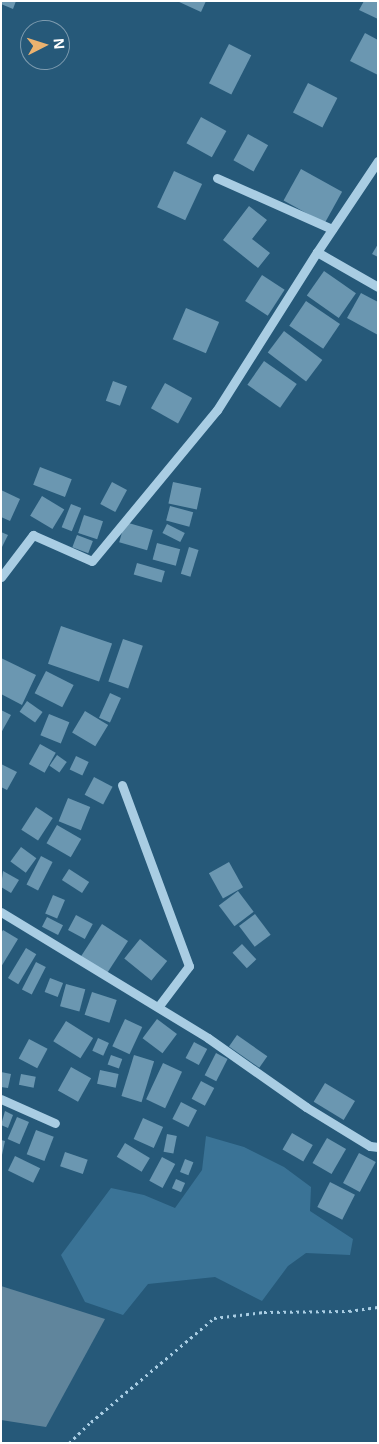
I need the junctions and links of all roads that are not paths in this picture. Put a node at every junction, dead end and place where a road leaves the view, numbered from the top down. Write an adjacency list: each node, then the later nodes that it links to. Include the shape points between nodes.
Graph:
1 (378, 161): 3 (street)
2 (217, 178): 3 (street)
3 (332, 229): 4 (street)
4 (317, 252): 5 (street); 6 (street, via 217,410 92,561 33,535)
5 (378, 287)
6 (1, 577)
7 (122, 786): 9 (street, via 189,966)
8 (1, 912): 9 (street)
9 (158, 1007): 12 (street, via 306,1107)
10 (1, 1099): 11 (street)
11 (55, 1123)
12 (378, 1148)

